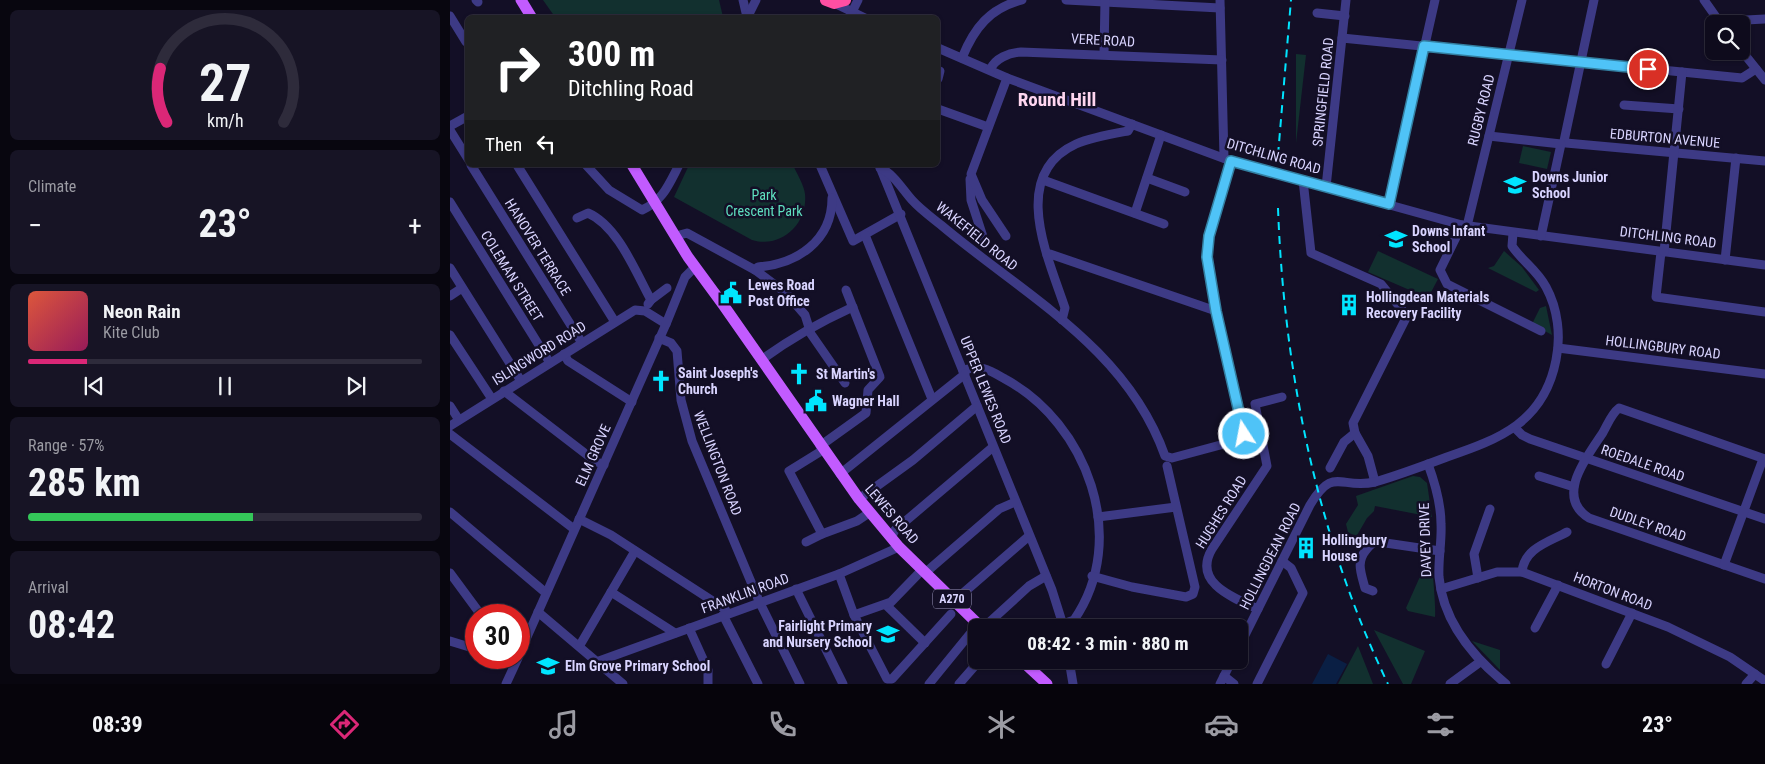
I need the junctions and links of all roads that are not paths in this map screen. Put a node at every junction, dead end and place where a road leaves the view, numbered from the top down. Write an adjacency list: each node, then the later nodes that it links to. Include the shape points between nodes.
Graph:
1 (521, 0): 18 (main road)
2 (743, 0): 19 (street)
3 (749, 0): 20 (street)
4 (756, 0): 21 (street)
5 (858, 0): 17 (street)
6 (1022, 0): 33 (street, via 986,18)
7 (1066, 0): 14 (street)
8 (1346, 0): 23 (street, SPRINGFIELD ROAD)
9 (1435, 0): 29 (street)
10 (1522, 0): 32 (street, RUGBY ROAD)
11 (1594, 0): 36 (street)
12 (1704, 0): 22 (street)
13 (835, 1): 17 (street)
14 (1105, 1): 15 (street); 31 (street)
15 (1220, 4): 34 (street)
16 (1317, 13): 23 (street)
17 (850, 14)
18 (530, 15)
19 (748, 15)
20 (748, 15)
21 (748, 15)
22 (1715, 15)
23 (1345, 16): 27 (street, SPRINGFIELD ROAD)
24 (1765, 18): 25 (street)
25 (1750, 20)
26 (451, 22): 28 (street)
27 (1342, 38): 29 (street); 69 (street, SPRINGFIELD ROAD)
28 (465, 41)
29 (1424, 46): 32 (street); 74 (street)
30 (940, 49): 33 (street, DITCHLING ROAD)
31 (1104, 54): 34 (street, VERE ROAD); 38 (street, VERE ROAD, via 1016,52 996,61)
32 (1509, 55): 36 (street); 51 (street, RUGBY ROAD)
33 (962, 58): 38 (street, DITCHLING ROAD)
34 (1222, 60): 56 (street)
35 (1749, 60): 37 (street)
36 (1580, 62): 39 (street); 52 (street)
37 (1756, 68): 39 (street, via 1742,78); 41 (street)
38 (990, 70): 40 (street, DITCHLING ROAD)
39 (1682, 72): 43 (street)
40 (1007, 78): 46 (street, DITCHLING ROAD); 48 (street)
41 (1765, 80)
42 (1624, 105): 43 (street)
43 (1679, 109): 54 (street)
44 (940, 110): 48 (street)
45 (465, 118): 47 (street)
46 (1132, 124): 50 (street, DITCHLING ROAD); 67 (street, via 1128,130 1068,148 1054,161)
47 (450, 126)
48 (988, 127): 65 (street)
49 (450, 130): 53 (street)
50 (1161, 135): 56 (street, DITCHLING ROAD); 66 (street)
51 (1489, 136): 52 (street, EDBURTON AVENUE); 79 (street, RUGBY ROAD)
52 (1562, 142): 54 (street, EDBURTON AVENUE); 84 (street)
53 (465, 153)
54 (1675, 153): 55 (street, EDBURTON AVENUE); 86 (street)
55 (1736, 158): 57 (street, EDBURTON AVENUE); 88 (street)
56 (1227, 160): 68 (street, DITCHLING ROAD); 100 (street, via 1207,248)
57 (1765, 161)
58 (473, 167): 109 (street, HANOVER TERRACE)
59 (519, 167): 103 (street)
60 (588, 167): 73 (street, via 602,185 636,208 642,210)
61 (633, 167): 73 (main road, A270)
62 (678, 167): 73 (street)
63 (821, 167): 71 (street)
64 (879, 167): 76 (street, UPPER LEWES ROAD); 102 (street, WAKEFIELD ROAD, via 944,227)
65 (971, 174): 83 (street, via 982,200); 85 (street, via 970,195)
66 (1147, 178): 70 (street); 75 (street)
67 (1043, 180): 75 (street); 87 (street, via 1038,212 1040,235)
68 (1303, 180): 69 (street, DITCHLING ROAD); 128 (street, via 1311,253 1381,284 1407,316 1353,423)
69 (1326, 187): 74 (street, DITCHLING ROAD)
70 (1186, 192)
71 (832, 195): 81 (street, via 853,241); 92 (street, via 825,226 806,251 789,262)
72 (450, 202): 113 (street, COLEMAN STREET)
73 (657, 203): 82 (main road, A270)
74 (1389, 204): 79 (street, DITCHLING ROAD)
75 (1135, 213): 78 (street)
76 (901, 214): 81 (street); 114 (street, UPPER LEWES ROAD)
77 (576, 218): 97 (street, via 588,213 605,225 619,242)
78 (1164, 224)
79 (1465, 226): 80 (street, DITCHLING ROAD); 106 (street, RUGBY ROAD, via 1440,270 1443,279 1447,284)
80 (1513, 233): 84 (street, DITCHLING ROAD); 110 (street, via 1513,248 1536,270 1552,299)
81 (865, 235): 121 (street)
82 (676, 236): 90 (main road, A270); 92 (street, via 687,233)
83 (1006, 236)
84 (1541, 236): 86 (street, DITCHLING ROAD)
85 (984, 240)
86 (1662, 252): 88 (street, DITCHLING ROAD); 101 (street, via 1656,297)
87 (1047, 255): 100 (street); 102 (street, via 1065,308)
88 (1725, 260): 89 (street, DITCHLING ROAD)
89 (1765, 264)
90 (695, 267): 104 (street, ELM GROVE, via 685,277); 112 (main road, A270)
91 (450, 268): 93 (street)
92 (755, 270): 105 (street, via 793,300 808,321)
93 (462, 288): 96 (street); 116 (street)
94 (667, 288): 97 (street)
95 (846, 290): 98 (street)
96 (450, 296)
97 (651, 300): 99 (street)
98 (853, 307): 105 (street); 130 (street, via 880,377 868,390 866,412)
99 (645, 311): 103 (street, ISLINGWORD ROAD, via 636,310); 104 (street)
100 (1216, 311): 102 (street, WAKEFIELD ROAD, via 1244,436 1178,457 1165,456 1146,413 1129,386 1109,362)
101 (1765, 312)
102 (1062, 320)
103 (615, 322): 109 (street, ISLINGWORD ROAD)
104 (666, 324): 108 (street, ELM GROVE)
105 (809, 328): 112 (street); 117 (street)
106 (1541, 331)
107 (450, 335): 120 (street)
108 (660, 338): 122 (street, ELM GROVE); 177 (street, WELLINGTON ROAD, via 671,343 677,351 682,407 692,441)
109 (582, 344): 111 (street, ISLINGWORD ROAD)
110 (1558, 348): 115 (street, HOLLINGBURY ROAD); 127 (street, via 1545,392)
111 (564, 354): 113 (street, ISLINGWORD ROAD); 122 (street, via 568,361)
112 (761, 360): 130 (main road, LEWES ROAD / A270)
113 (550, 363): 116 (street, ISLINGWORD ROAD)
114 (964, 373): 121 (street); 124 (street, UPPER LEWES ROAD); 149 (street, via 976,366 1002,377 1032,396 1056,419 1088,471)
115 (1765, 374)
116 (521, 381): 118 (street, ISLINGWORD ROAD)
117 (845, 383)
118 (504, 391): 120 (street, ISLINGWORD ROAD); 135 (street)
119 (1282, 397): 181 (street, HUGHES ROAD, via 1255,404 1267,465 1206,563 1215,586)
120 (492, 399): 125 (street, ISLINGWORD ROAD)
121 (932, 400): 138 (street)
122 (632, 402): 135 (street, ELM GROVE)
123 (450, 406): 125 (street)
124 (977, 406): 131 (street, UPPER LEWES ROAD); 142 (street, via 913,460)
125 (459, 420): 126 (street, ISLINGWORD ROAD)
126 (450, 426)
127 (1515, 428): 132 (street, ROEDALE ROAD, via 1522,435); 134 (street, via 1483,445)
128 (1355, 433): 137 (street, via 1344,442); 140 (street, via 1368,456)
129 (450, 434): 152 (street)
130 (823, 446): 138 (main road, LEWES ROAD / A270); 154 (street, via 790,469 789,473)
131 (993, 447): 143 (street, UPPER LEWES ROAD); 156 (street, via 895,530)
132 (1586, 458): 133 (street, via 1619,408); 141 (street); 147 (street, ROEDALE ROAD)
133 (1764, 459): 147 (street)
134 (1428, 464): 140 (street); 160 (street, DAVEY DRIVE, via 1441,514)
135 (604, 465): 150 (street, ELM GROVE)
136 (1167, 466): 144 (street)
137 (1330, 468)
138 (840, 474): 142 (main road, LEWES ROAD / A270)
139 (1539, 476): 141 (street)
140 (1375, 482): 161 (street, HOLLINGDEAN ROAD, via 1331,481 1322,487)
141 (1574, 487): 162 (street, DUDLEY ROAD, via 1575,505 1589,518)
142 (858, 499): 148 (main road, LEWES ROAD / A270)
143 (1015, 502): 155 (street, UPPER LEWES ROAD); 163 (street, via 999,509)
144 (1176, 507): 149 (street); 168 (street, via 1194,593 1186,597)
145 (1490, 509): 169 (street, via 1476,542 1474,554)
146 (450, 512): 176 (street)
147 (1743, 512): 151 (street, ROEDALE ROAD); 162 (street)
148 (869, 513): 154 (street); 156 (main road, LEWES ROAD / A270)
149 (1098, 518): 168 (street, via 1098,546)
150 (579, 519): 152 (street, ELM GROVE); 159 (street)
151 (1765, 520)
152 (574, 529): 176 (street, ELM GROVE)
153 (1567, 532): 164 (street, via 1530,552 1524,560)
154 (822, 534): 157 (street)
155 (1029, 536): 167 (street, UPPER LEWES ROAD); 178 (street)
156 (891, 538): 158 (main road, LEWES ROAD / A270)
157 (806, 542)
158 (899, 547): 163 (main road, LEWES ROAD / A270); 166 (street, FRANKLIN ROAD)
159 (635, 551): 175 (street); 184 (street, via 725,609)
160 (1440, 551): 173 (street, DAVEY DRIVE); 174 (street, via 1379,542 1371,544 1359,563 1366,588)
161 (1282, 561): 181 (street, HOLLINGDEAN ROAD); 222 (street, via 1291,568 1304,593)
162 (1724, 565): 170 (street, DUDLEY ROAD)
163 (923, 571): 178 (main road, LEWES ROAD / A270); 180 (street)
164 (1522, 572): 169 (street, HORTON ROAD, via 1504,571); 171 (street, HORTON ROAD)
165 (450, 573): 179 (street)
166 (839, 574): 172 (street, FRANKLIN ROAD); 186 (street)
167 (1046, 576): 188 (street); 189 (street, UPPER LEWES ROAD)
168 (1092, 576): 190 (street)
169 (1478, 578): 173 (street, HORTON ROAD)
170 (1765, 579)
171 (1558, 584): 183 (street, HORTON ROAD); 192 (street)
172 (796, 589): 177 (street, FRANKLIN ROAD); 216 (street)
173 (1441, 589): 202 (street, DAVEY DRIVE, via 1458,634)
174 (1373, 591)
175 (611, 592): 195 (street); 200 (street)
176 (546, 593): 182 (street, ELM GROVE)
177 (759, 601): 184 (street, FRANKLIN ROAD); 215 (street, WELLINGTON ROAD)
178 (954, 601): 187 (main road, LEWES ROAD / A270)
179 (474, 604)
180 (886, 605): 186 (street); 198 (street)
181 (1258, 609): 194 (street, HOLLINGDEAN ROAD)
182 (538, 612): 193 (street, ELM GROVE); 200 (street)
183 (1632, 613): 203 (street); 208 (street, HORTON ROAD, via 1708,646)
184 (726, 614): 191 (street, FRANKLIN ROAD); 214 (street)
185 (951, 614): 198 (street)
186 (854, 615): 198 (street, via 888,680)
187 (973, 619)
188 (989, 619)
189 (1061, 619)
190 (1075, 619)
191 (689, 628): 195 (street, FRANKLIN ROAD); 213 (street, via 708,670)
192 (1535, 628)
193 (530, 629)
194 (1248, 629)
195 (675, 633): 201 (street, FRANKLIN ROAD)
196 (968, 640): 217 (street)
197 (450, 642): 199 (street)
198 (925, 643)
199 (465, 645)
200 (580, 646): 201 (street)
201 (599, 661): 212 (street)
202 (1480, 662): 223 (street); 224 (street, DAVEY DRIVE)
203 (1606, 664)
204 (512, 669): 211 (street, ELM GROVE)
205 (972, 669): 218 (street)
206 (1030, 669): 219 (main road)
207 (1070, 669): 220 (street)
208 (1755, 674): 210 (street, HORTON ROAD); 225 (street)
209 (1222, 680): 221 (street)
210 (1765, 682)
211 (506, 684)
212 (623, 684)
213 (708, 684)
214 (758, 684)
215 (800, 684)
216 (843, 684)
217 (929, 684)
218 (959, 684)
219 (1047, 684)
220 (1073, 684)
221 (1234, 684)
222 (1257, 684)
223 (1450, 684)
224 (1506, 684)
225 (1746, 684)

